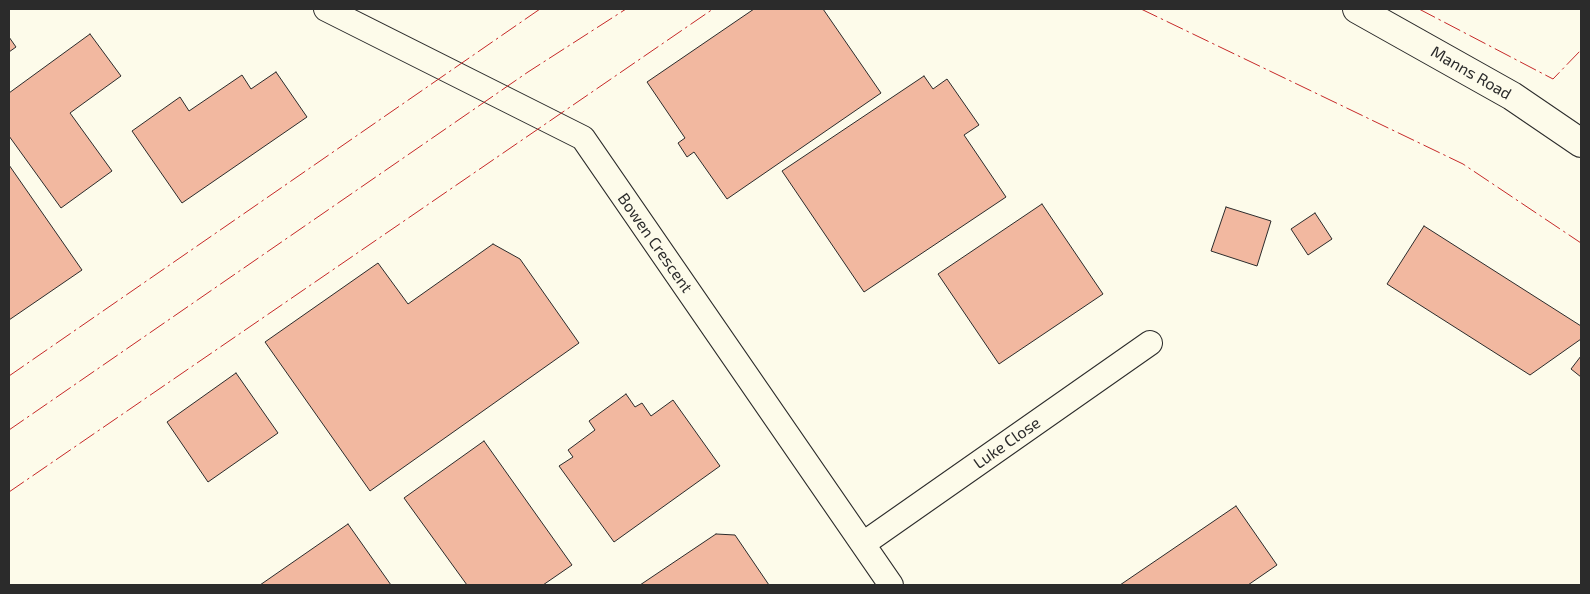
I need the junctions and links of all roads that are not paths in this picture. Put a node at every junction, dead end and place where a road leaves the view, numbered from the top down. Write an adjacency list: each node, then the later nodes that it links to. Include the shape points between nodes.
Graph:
1 (326, 9): 5 (street, Bowen Crescent, via 583,138)
2 (1357, 9): 3 (main road, Manns Road, via 1512,96)
3 (1581, 143)
4 (1150, 343): 5 (street, Luke Close)
5 (863, 544): 6 (street, Bowen Crescent)
6 (892, 585)

